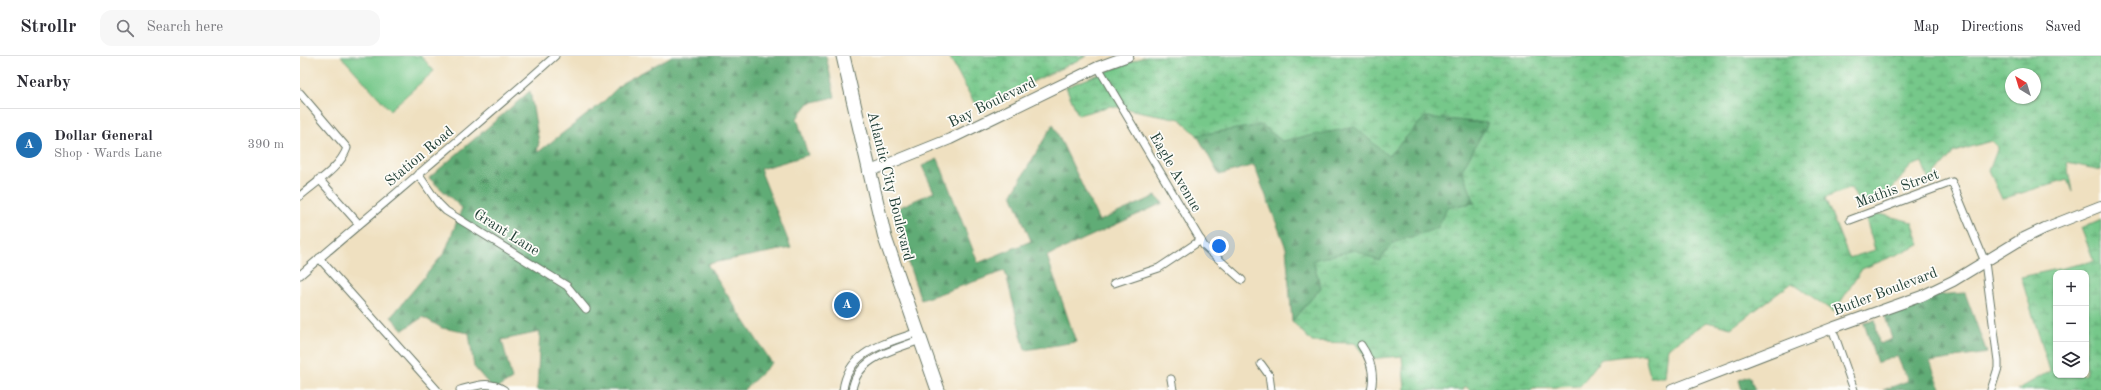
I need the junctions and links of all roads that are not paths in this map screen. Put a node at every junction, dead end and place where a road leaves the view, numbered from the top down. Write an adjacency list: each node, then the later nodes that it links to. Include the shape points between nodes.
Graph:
1 (554, 56): 7 (street, Station Road, via 496,109)
2 (843, 56): 6 (highway, Atlantic City Boulevard)
3 (1128, 56): 4 (street, Bay Boulevard)
4 (1098, 67): 6 (street, Bay Boulevard, via 950,139); 13 (street, Eagle Avenue)
5 (300, 93): 8 (street, via 347,148 338,164)
6 (868, 172): 21 (highway, Atlantic City Boulevard, via 885,238)
7 (418, 174): 12 (street, Station Road); 19 (street, Grant Lane, via 446,211 562,283 577,296)
8 (320, 179): 9 (street); 12 (street)
9 (300, 196)
10 (2101, 206): 15 (street, Butler Boulevard, via 2045,228)
11 (1850, 220): 15 (street, Mathis Street, via 1952,182)
12 (358, 223): 14 (street, Station Road)
13 (1201, 240): 17 (street, Eagle Avenue); 18 (street, via 1159,268)
14 (319, 258): 16 (street, Station Road); 25 (street)
15 (1985, 262): 20 (street, Butler Boulevard, via 1922,296); 36 (street, via 1998,361)
16 (300, 275)
17 (1242, 280)
18 (1114, 284)
19 (586, 309)
20 (1832, 328): 34 (street, Butler Boulevard); 35 (street)
21 (919, 336): 28 (street, via 867,352 856,359 849,370); 29 (street, via 869,360 858,373); 30 (highway, Atlantic City Boulevard)
22 (1361, 345): 33 (street, via 1373,375)
23 (1261, 364): 32 (street, via 1269,375)
24 (1171, 379): 31 (street)
25 (437, 390)
26 (460, 390): 27 (street, via 484,384 496,385)
27 (504, 390)
28 (843, 390)
29 (852, 390)
30 (938, 390)
31 (1173, 390)
32 (1271, 390)
33 (1371, 390)
34 (1672, 390)
35 (1854, 390)
36 (1991, 390)

